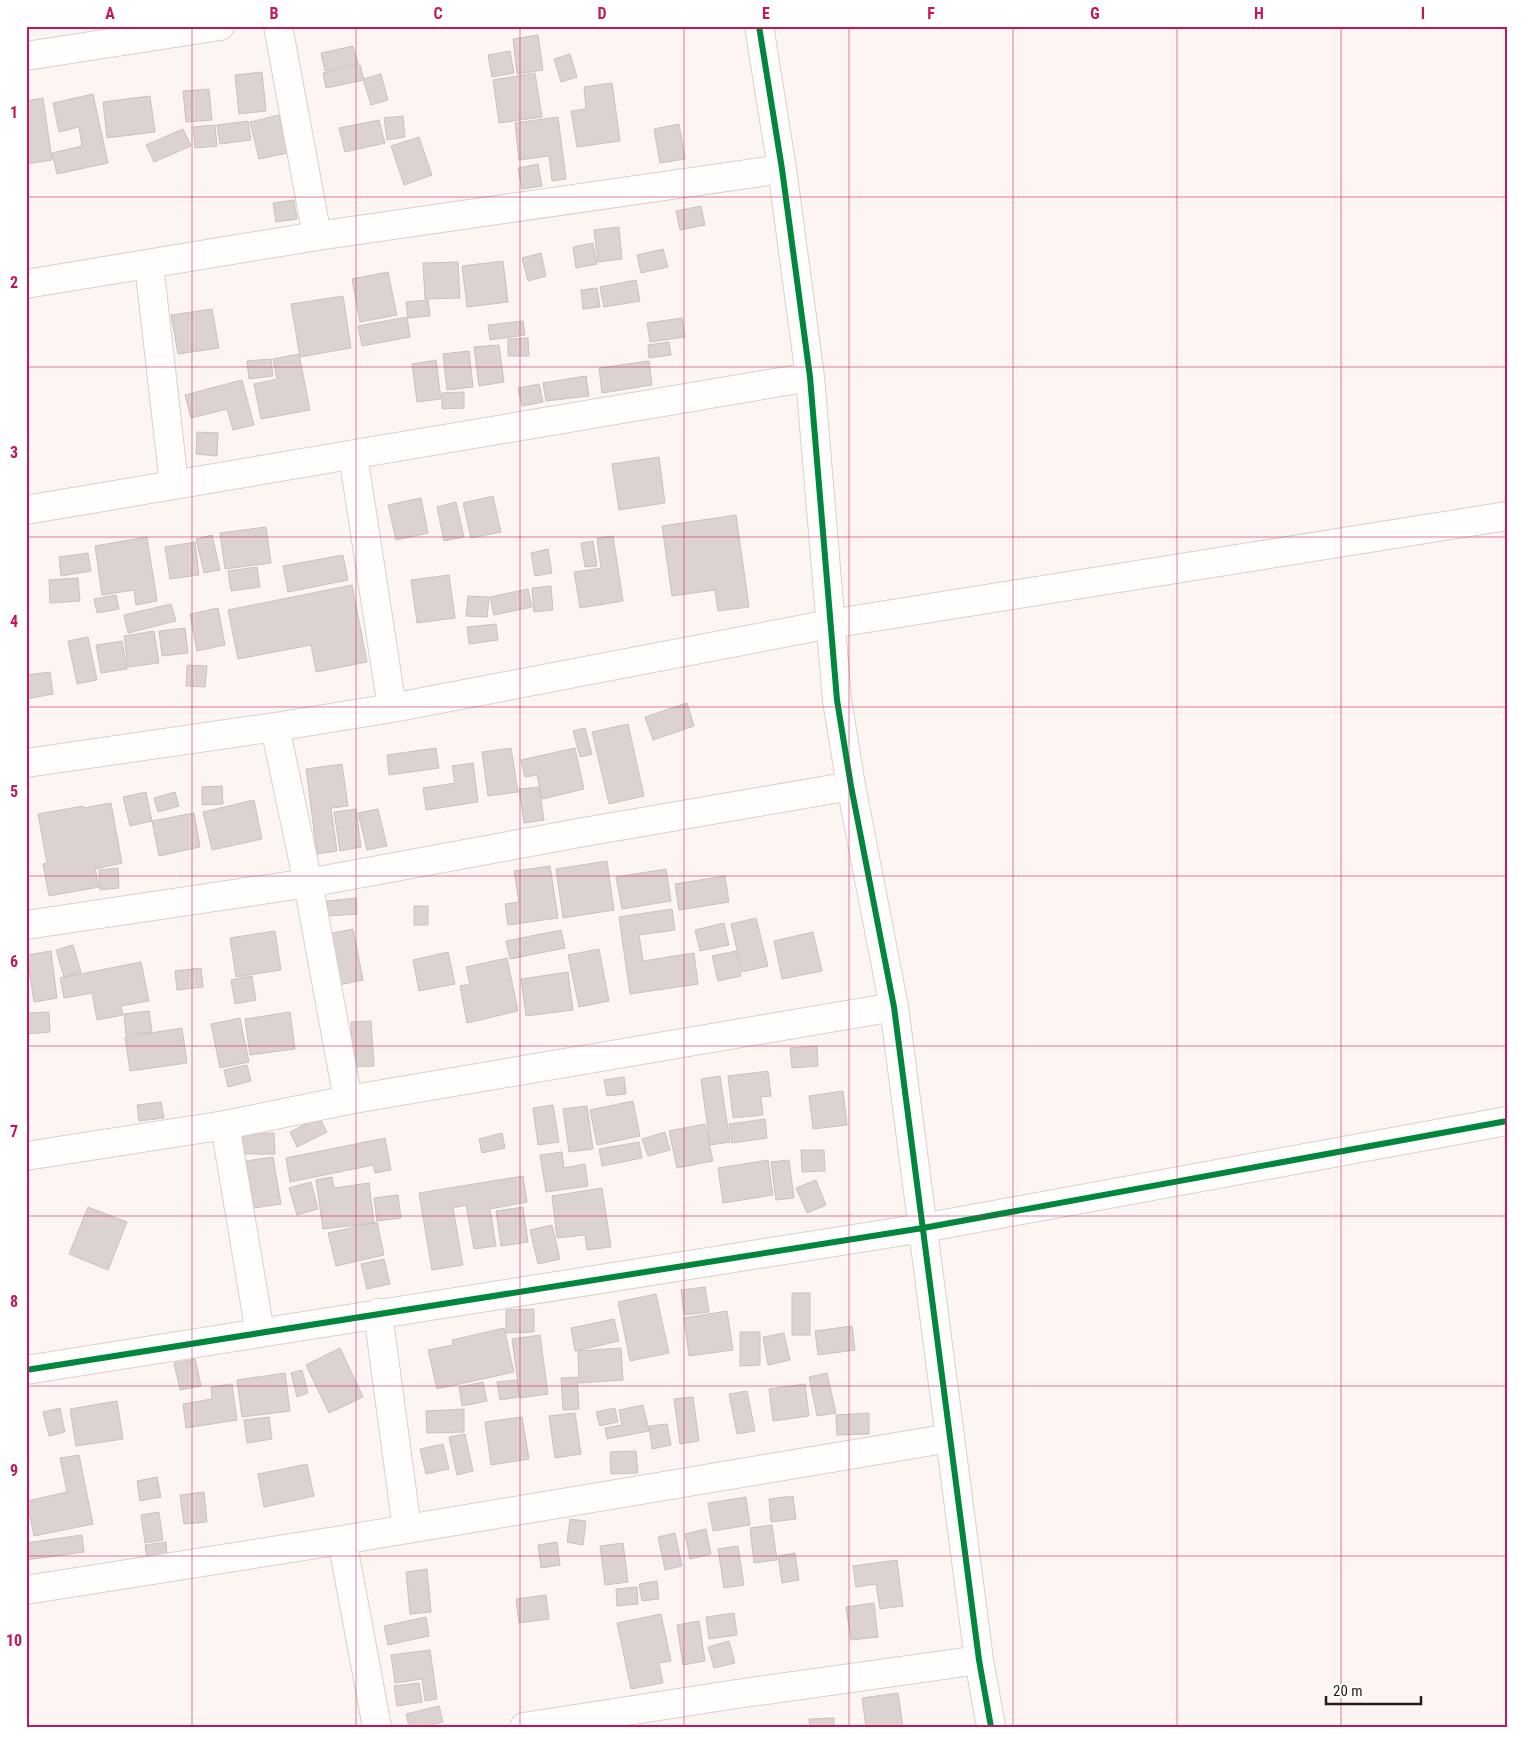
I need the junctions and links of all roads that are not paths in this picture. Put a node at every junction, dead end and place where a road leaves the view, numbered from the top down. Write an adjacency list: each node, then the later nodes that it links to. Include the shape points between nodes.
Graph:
1 (220, 26): 4 (street)
2 (278, 26): 7 (street)
3 (760, 26): 6 (street)
4 (98, 35): 5 (street)
5 (26, 56)
6 (782, 169): 7 (street); 10 (street)
7 (317, 236): 8 (street)
8 (149, 264): 9 (street); 12 (street)
9 (26, 284)
10 (810, 377): 11 (street); 15 (street)
11 (353, 455): 12 (street); 16 (street)
12 (174, 484): 13 (street)
13 (26, 510)
14 (1507, 516): 15 (street)
15 (830, 624): 16 (street); 19 (street, via 835,688)
16 (392, 708): 17 (street)
17 (275, 727): 18 (street); 20 (street)
18 (26, 763)
19 (851, 786): 20 (street); 22 (street)
20 (308, 883): 21 (street); 23 (street)
21 (26, 924)
22 (894, 1007): 23 (street); 27 (street)
23 (348, 1100): 25 (street)
24 (1507, 1122): 27 (street)
25 (225, 1125): 26 (street); 29 (street)
26 (26, 1156)
27 (924, 1228): 28 (street); 31 (street)
28 (378, 1313): 29 (street); 32 (street)
29 (260, 1333): 30 (street)
30 (26, 1370)
31 (950, 1438): 32 (street); 35 (street)
32 (407, 1529): 33 (street)
33 (342, 1540): 34 (street); 36 (street)
34 (26, 1590)
35 (979, 1660): 37 (street); 38 (street)
36 (377, 1727)
37 (524, 1727)
38 (991, 1727)

